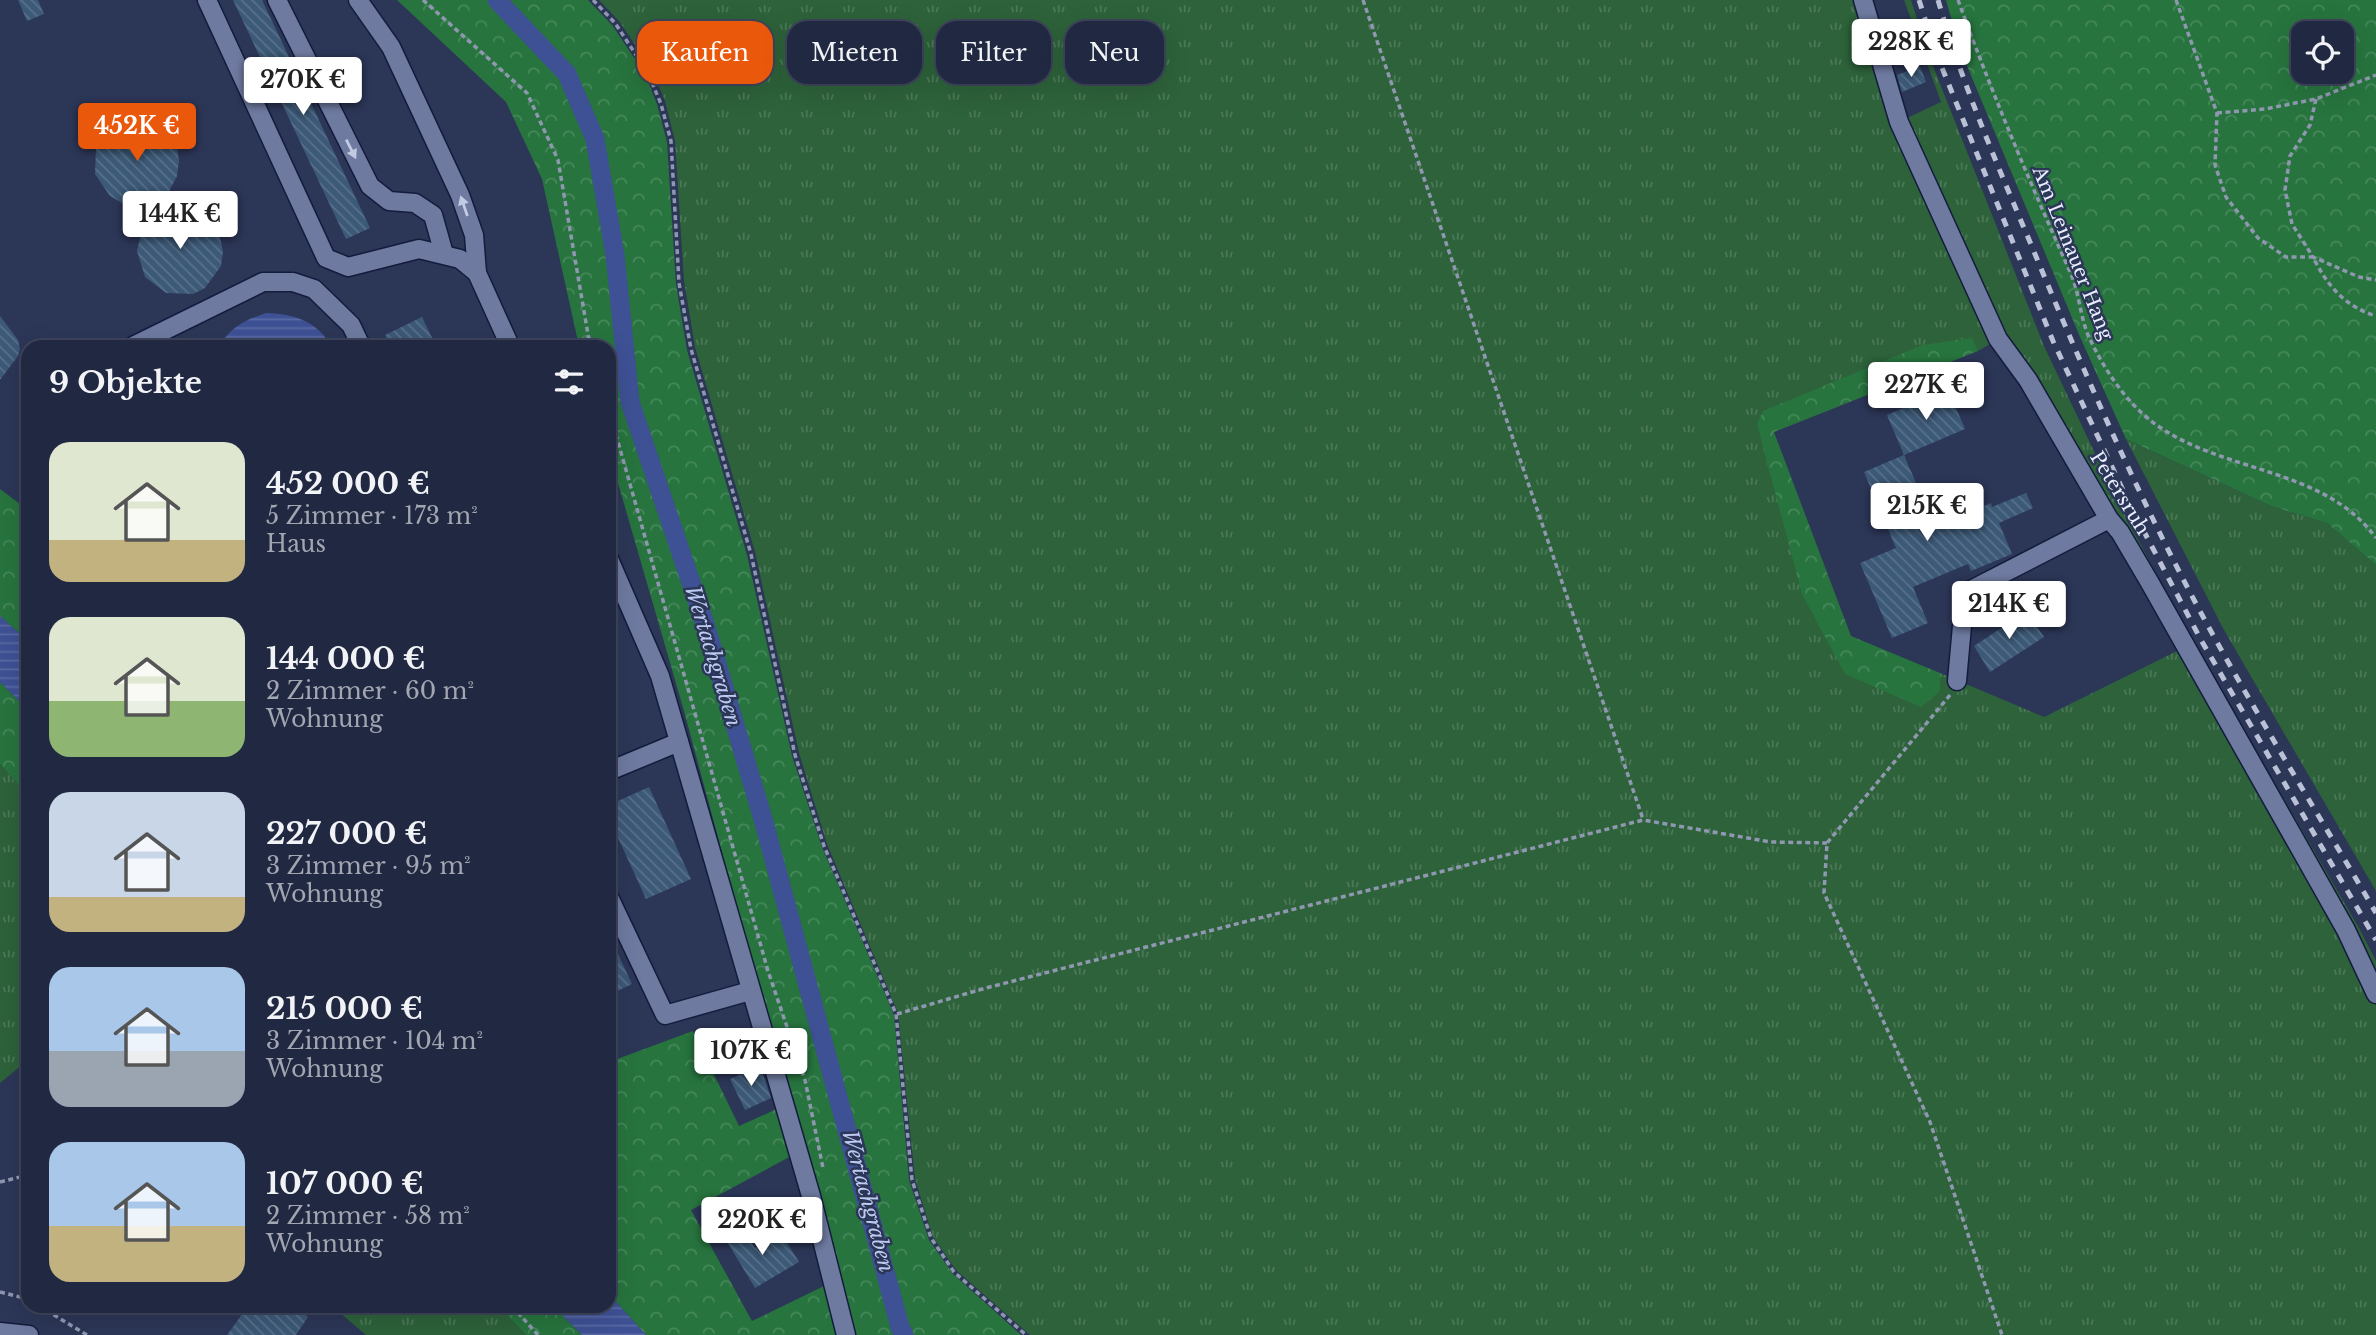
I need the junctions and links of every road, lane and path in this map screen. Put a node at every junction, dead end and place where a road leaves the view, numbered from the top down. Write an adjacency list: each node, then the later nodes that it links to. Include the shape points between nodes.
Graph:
1 (207, 0): 13 (street, via 326,258 348,267 419,249)
2 (277, 0): 13 (street, one-way to 13, via 370,186 389,201 415,203 433,215)
3 (359, 0): 15 (street, one-way to 3, via 474,235 460,195 391,47)
4 (423, 0): 21 (path, via 527,93 558,160)
5 (593, 0): 34 (path, via 615,23 648,73 661,104 671,141 679,283 691,349 751,554 795,755 824,846)
6 (1363, 0): 29 (path)
7 (1863, 0): 23 (street, Petersruh, via 1899,122 1997,339 2028,380)
8 (1958, 0): 24 (path, Am Leinauer Hang, via 2014,147 2075,284 2088,334 2122,392 2157,426 2197,447 2323,493 2364,521)
9 (2175, 0): 12 (path)
10 (2376, 75): 11 (path)
11 (2316, 99): 12 (path, via 2265,110); 14 (path, via 2310,125 2290,156 2285,190 2292,224)
12 (2217, 113): 14 (path, via 2216,164 2226,197 2259,238 2286,257)
13 (444, 254): 15 (street)
14 (2313, 257): 16 (path); 17 (path, via 2327,285)
15 (477, 272): 20 (street)
16 (2376, 280)
17 (2376, 316)
18 (145, 340): 19 (street, via 263,282 293,282 314,289 351,325)
19 (358, 340)
20 (507, 340)
21 (589, 340)
22 (616, 435): 37 (path, via 768,971 805,1080 824,1165)
23 (2109, 519): 26 (street, via 1965,593); 33 (street, Petersruh, via 2150,583 2346,930)
24 (2376, 538)
25 (616, 575): 27 (street, via 660,676)
26 (1957, 681): 30 (path, via 1946,703)
27 (680, 742): 28 (street); 32 (street)
28 (616, 768)
29 (1643, 820): 30 (path, via 1771,842); 34 (path)
30 (1827, 843): 48 (path, via 1824,893 1930,1122)
31 (616, 912): 32 (street, via 665,1015)
32 (750, 991): 37 (street)
33 (2376, 994)
34 (896, 1014): 47 (path, via 912,1180 931,1238 954,1272)
35 (21, 1177): 36 (path)
36 (0, 1182)
37 (811, 1196): 46 (street)
38 (0, 1292): 39 (path)
39 (21, 1297)
40 (50, 1313): 44 (path)
41 (518, 1313): 45 (path)
42 (0, 1332): 43 (street)
43 (29, 1335)
44 (86, 1335)
45 (538, 1335)
46 (846, 1335)
47 (1026, 1335)
48 (2002, 1335)

